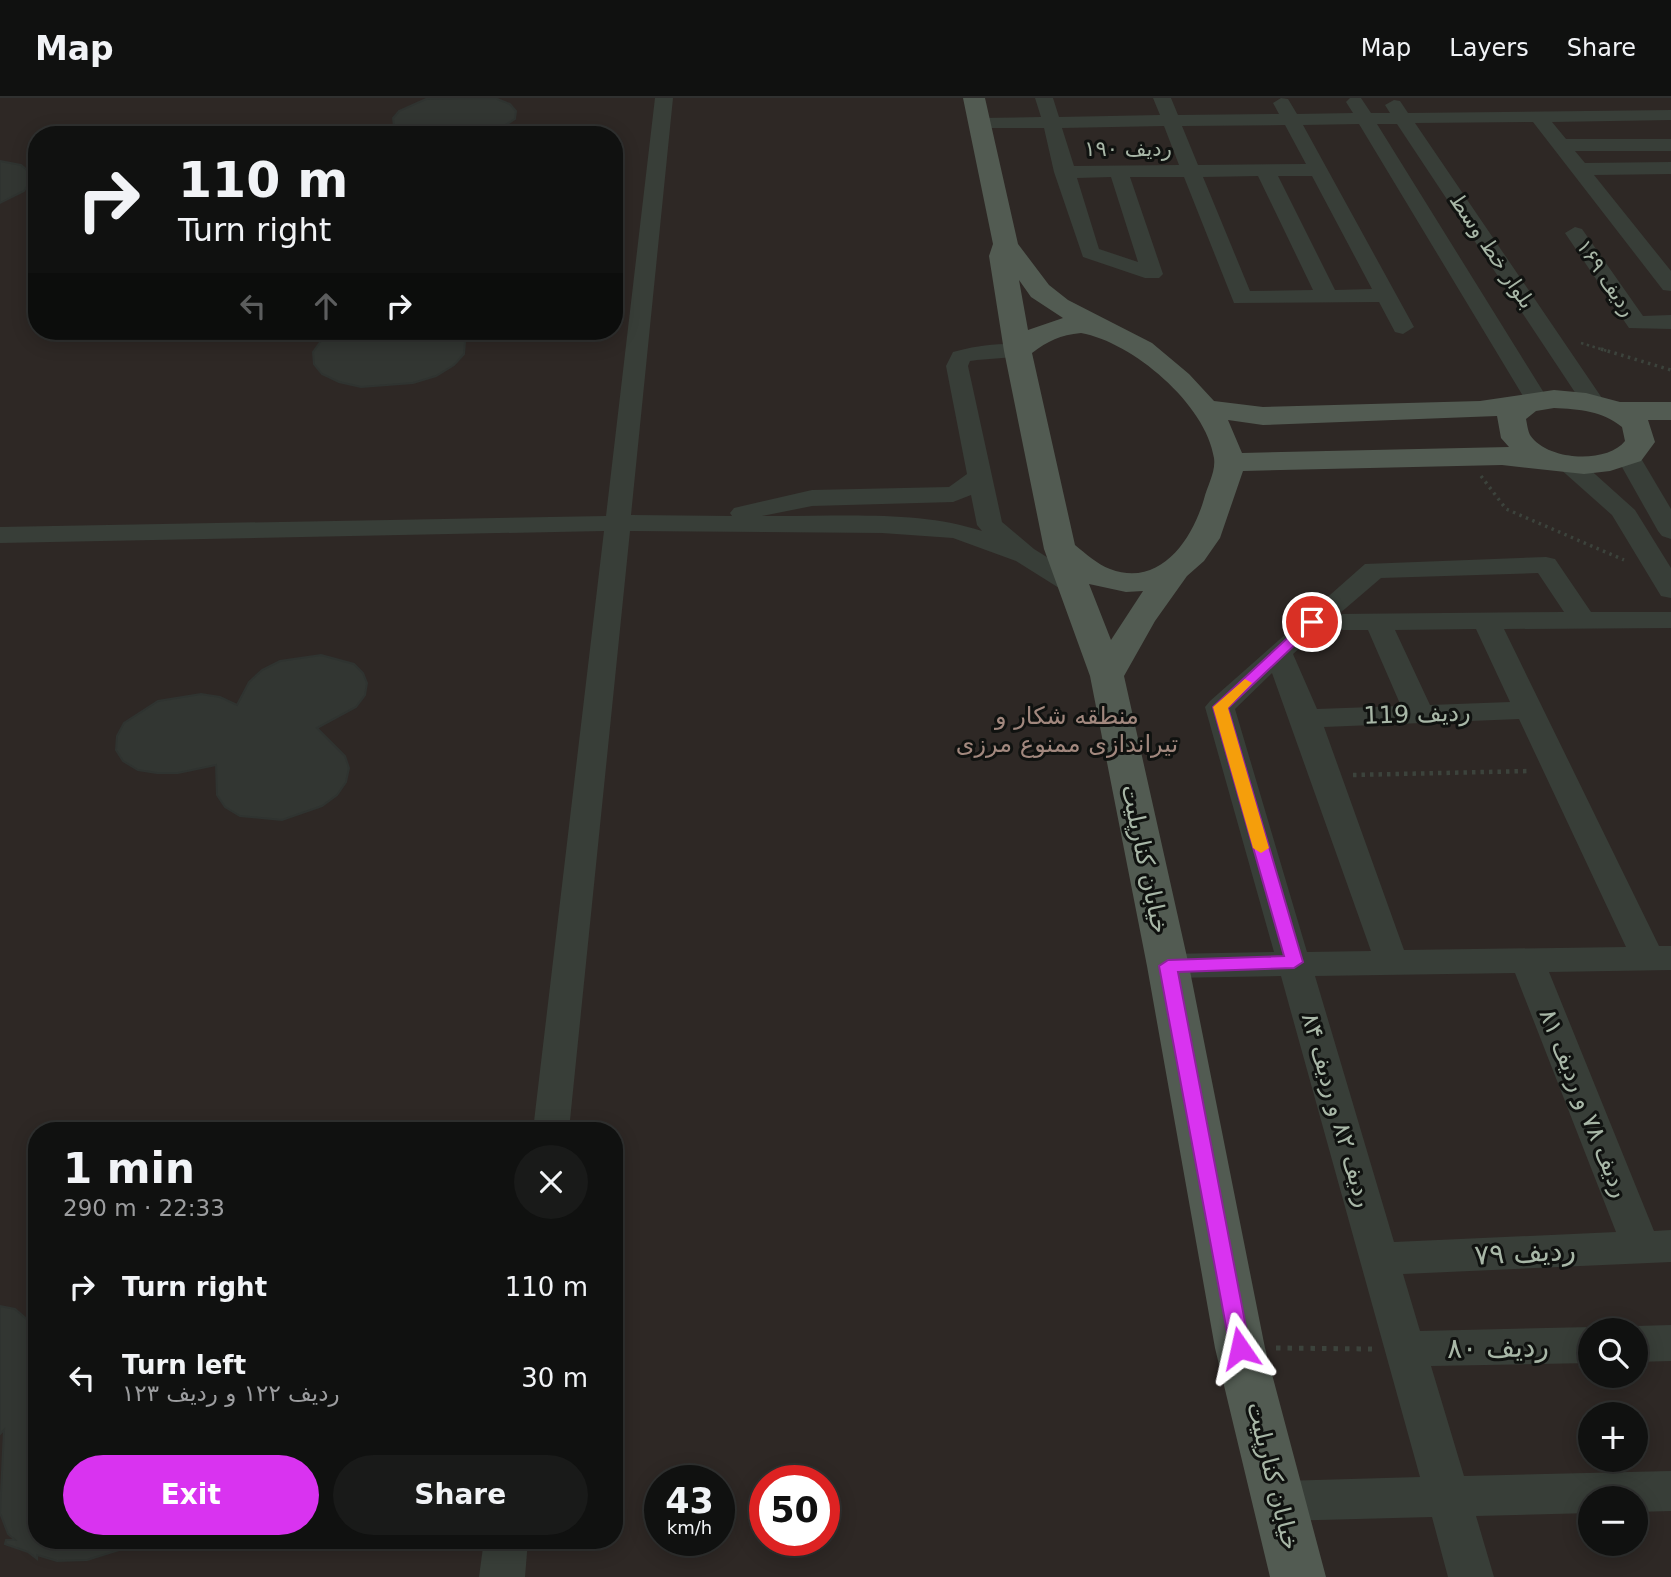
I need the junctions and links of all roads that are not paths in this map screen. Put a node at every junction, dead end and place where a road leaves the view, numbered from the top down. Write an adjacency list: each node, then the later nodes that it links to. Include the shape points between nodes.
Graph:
1 (664, 98): 46 (street)
2 (974, 98): 17 (main road)
3 (1044, 98): 16 (street)
4 (1162, 98): 15 (street)
5 (1279, 98): 14 (street)
6 (1352, 98): 11 (street, بلوار خط وسط)
7 (1390, 98): 12 (street, بلوار خط وسط)
8 (1475, 98): 13 (street)
9 (1542, 110): 10 (street); 13 (street); 18 (street)
10 (1671, 115)
11 (1364, 117): 12 (street); 14 (street); 37 (street, بلوار خط وسط)
12 (1402, 117): 13 (street); 38 (street, بلوار خط وسط, via 1548,335)
13 (1490, 117)
14 (1293, 119): 15 (street); 23 (street)
15 (1172, 120): 16 (street); 24 (street)
16 (1051, 122): 17 (street); 25 (street)
17 (980, 123): 29 (main road)
18 (1561, 145): 19 (street); 21 (street)
19 (1671, 145)
20 (1663, 168): 21 (street); 27 (street)
21 (1579, 169): 30 (street)
22 (1265, 170): 23 (street, ردیف ۱۹۰); 24 (street, ردیف ۱۹۰); 32 (street)
23 (1320, 170): 31 (street)
24 (1192, 171): 26 (street, ردیف ۱۹۰); 32 (street, via 1242,298)
25 (1064, 172): 26 (street, ردیف ۱۹۰); 26 (street, via 1090,253 1152,274)
26 (1119, 172)
27 (1671, 186)
28 (1575, 233): 33 (street, ردیف ۱۶۹, via 1637,323)
29 (1006, 244): 34 (main road, via 1040,291); 36 (main road, via 1003,256)
30 (1671, 285)
31 (1387, 295): 32 (street); 35 (street)
32 (1327, 296)
33 (1671, 322)
34 (1102, 327): 36 (main road, via 1042,332); 39 (main road, via 1132,340 1160,360)
35 (1403, 327)
36 (1017, 351): 44 (street, via 976,353 961,357 957,366); 50 (main road)
37 (1532, 403): 38 (main road, via 1574,400); 39 (main road, via 1480,410 1263,416); 42 (main road, via 1511,417 1510,426 1538,453)
38 (1604, 407): 40 (main road); 41 (main road, via 1643,431)
39 (1206, 409): 43 (main road)
40 (1671, 411)
41 (1645, 455): 42 (main road, via 1613,465); 48 (street)
42 (1561, 461): 43 (main road, via 1466,456); 53 (street, via 1622,510)
43 (1230, 462): 52 (main road, via 1214,520 1198,550)
44 (979, 476): 45 (street); 47 (street, via 953,494 800,499)
45 (987, 511): 47 (street, via 820,510); 51 (street, via 990,524)
46 (617, 523): 47 (street); 49 (street); 70 (street)
47 (701, 523): 51 (street, via 933,527 986,539)
48 (1671, 531)
49 (0, 535)
50 (1060, 549): 52 (main road, via 1102,578 1125,583); 54 (main road, خیابان کنارپلیت)
51 (1025, 555): 54 (street)
52 (1173, 573): 61 (main road)
53 (1667, 583)
54 (1076, 587): 61 (main road, خیابان کنارپلیت)
55 (1671, 620): 57 (street)
56 (1486, 621): 57 (street); 59 (street); 62 (street)
57 (1583, 621): 58 (street, via 1546,565 1374,570)
58 (1312, 622): 59 (street); 60 (street)
59 (1378, 622): 63 (street)
60 (1278, 652): 64 (street); 68 (street, ردیف ۸۲ و ردیف ۸۴, via 1220,707)
61 (1107, 676): 69 (main road, خیابان کنارپلیت)
62 (1528, 710): 63 (street, ردیف 119); 65 (street)
63 (1419, 713): 64 (street, ردیف 119)
64 (1306, 719): 67 (street)
65 (1660, 958): 66 (street)
66 (1527, 960): 67 (street); 71 (street, ردیف ۷۸ و ردیف ۸۱)
67 (1391, 961): 68 (street)
68 (1294, 962): 69 (street); 72 (street, ردیف ۸۲ و ردیف ۸۴)
69 (1168, 966): 79 (main road, خیابان کنارپلیت, via 1240,1348)
70 (552, 1122)
71 (1656, 1246): 72 (street, ردیف ۷۹)
72 (1379, 1259): 76 (street, ردیف ۸۲ و ردیف ۸۴)
73 (1671, 1343): 74 (street)
74 (1648, 1344)
75 (1578, 1345): 76 (street, ردیف ۸۰)
76 (1405, 1349): 78 (street, ردیف ۸۲ و ردیف ۸۴)
77 (1671, 1491): 78 (street)
78 (1447, 1497): 79 (street); 83 (street, ردیف ۸۲ و ردیف ۸۴)
79 (1281, 1501): 82 (main road, خیابان کنارپلیت)
80 (505, 1549): 81 (street)
81 (502, 1577)
82 (1298, 1577)
83 (1471, 1577)

